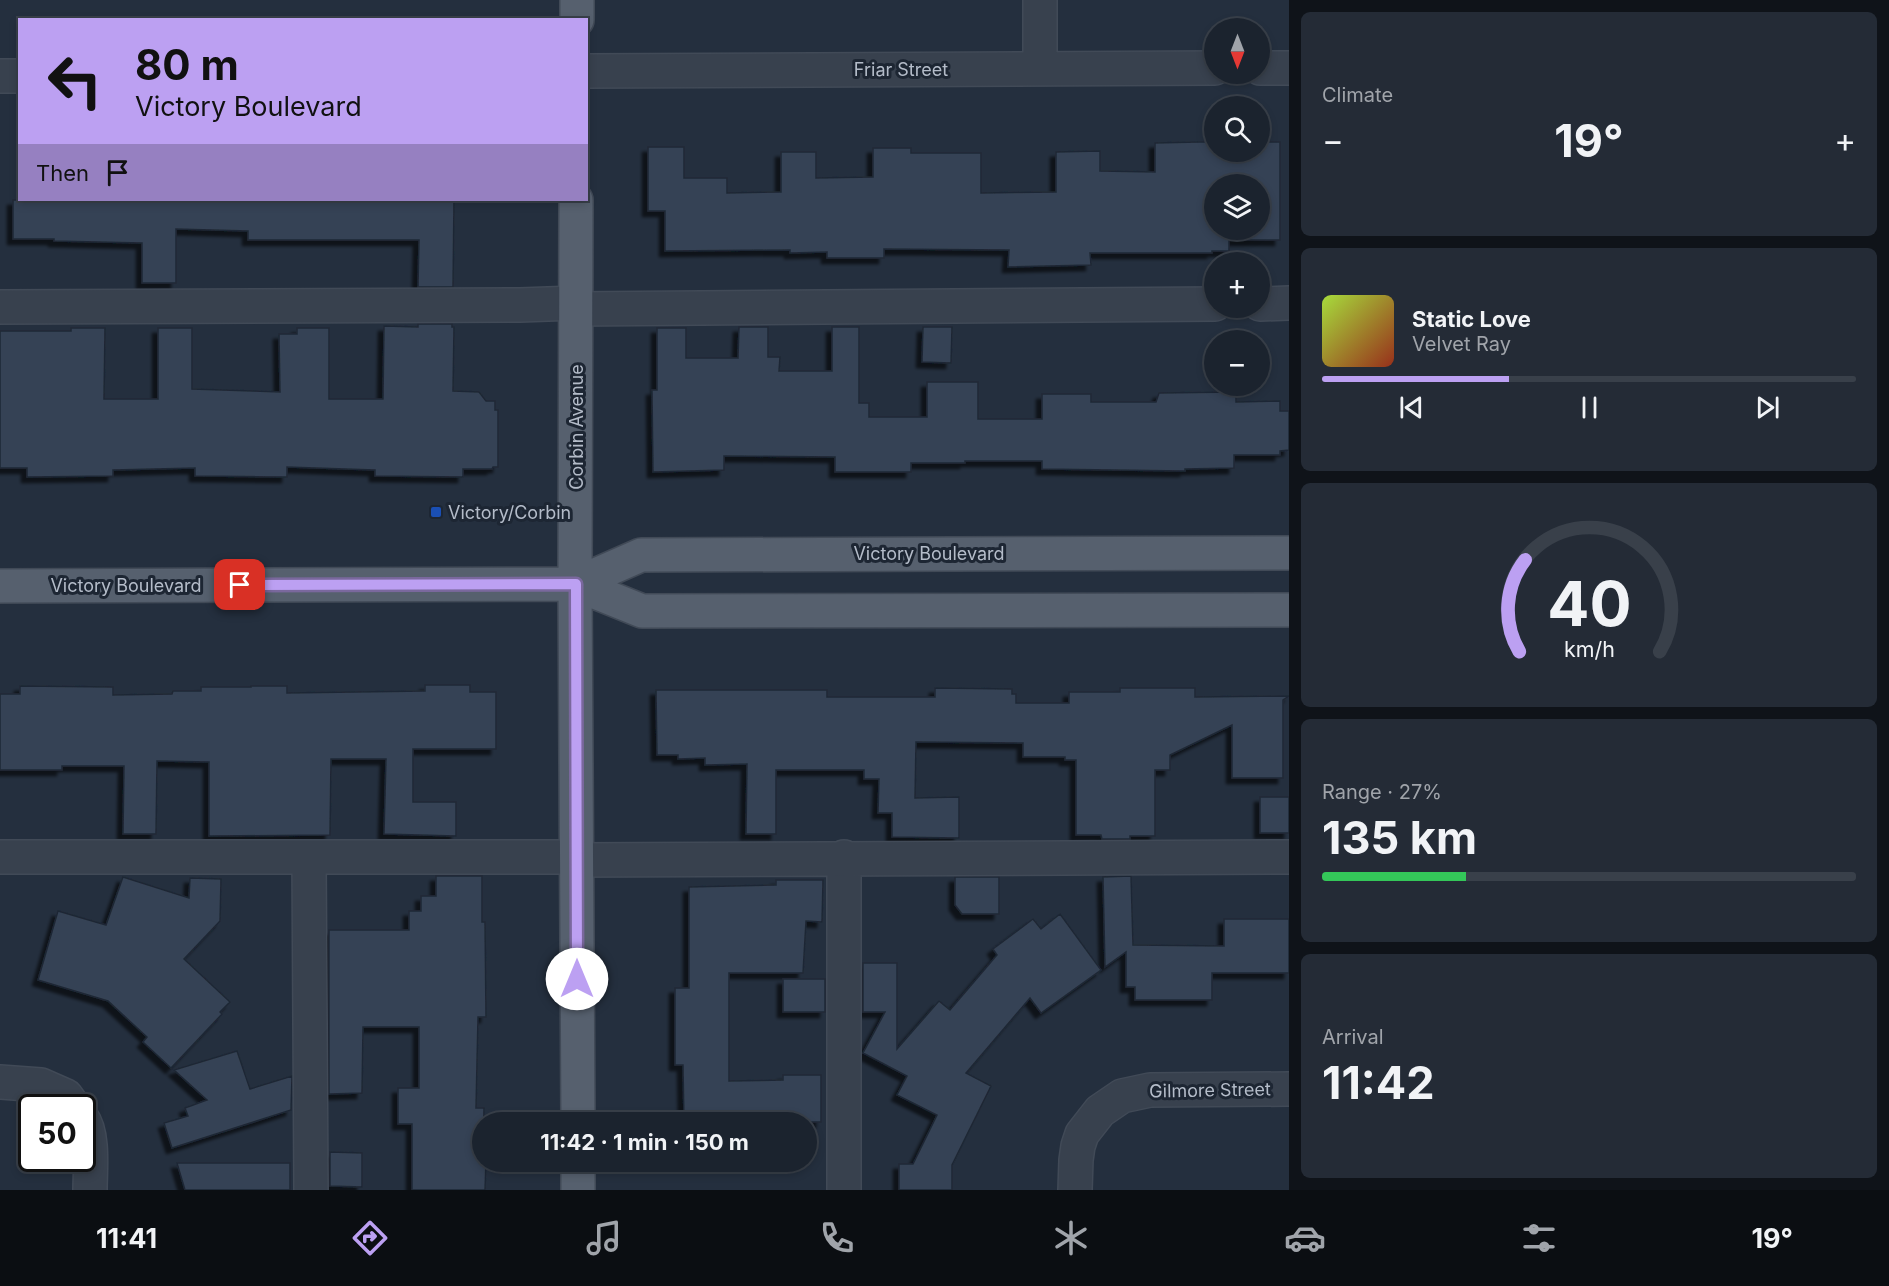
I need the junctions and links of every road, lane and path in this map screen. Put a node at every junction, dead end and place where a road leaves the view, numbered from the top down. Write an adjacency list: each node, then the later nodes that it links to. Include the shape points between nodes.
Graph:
1 (577, 0): 3 (main road)
2 (1040, 0): 7 (street)
3 (577, 18)
4 (1204, 68): 7 (street, Friar Street)
5 (1270, 68): 6 (street)
6 (1289, 68)
7 (1040, 69): 8 (street, Friar Street)
8 (588, 71)
9 (0, 76): 10 (street)
10 (18, 76)
11 (576, 201): 15 (main road, Corbin Avenue)
12 (1289, 303): 14 (street)
13 (1204, 304): 15 (street)
14 (1270, 304)
15 (576, 306): 16 (street); 18 (main road, Corbin Avenue)
16 (0, 307)
17 (1289, 553): 18 (main road, Victory Boulevard, via 641,555)
18 (576, 584): 19 (main road, Victory Boulevard); 20 (main road, Victory Boulevard, via 642,612); 25 (main road, Corbin Avenue)
19 (0, 585)
20 (1289, 610)
21 (309, 857): 24 (street); 25 (street); 33 (street)
22 (844, 857): 23 (street); 25 (street); 35 (street)
23 (1289, 857)
24 (0, 858)
25 (576, 859): 29 (main road, Corbin Avenue)
26 (0, 1082): 28 (street, via 41,1085)
27 (1289, 1089): 36 (street, Gilmore Street, via 1150,1090 1122,1096 1100,1112 1082,1134)
28 (54, 1094)
29 (578, 1112)
30 (90, 1172): 32 (street)
31 (578, 1172): 34 (main road)
32 (90, 1190)
33 (310, 1190)
34 (578, 1190)
35 (844, 1190)
36 (1075, 1190)

